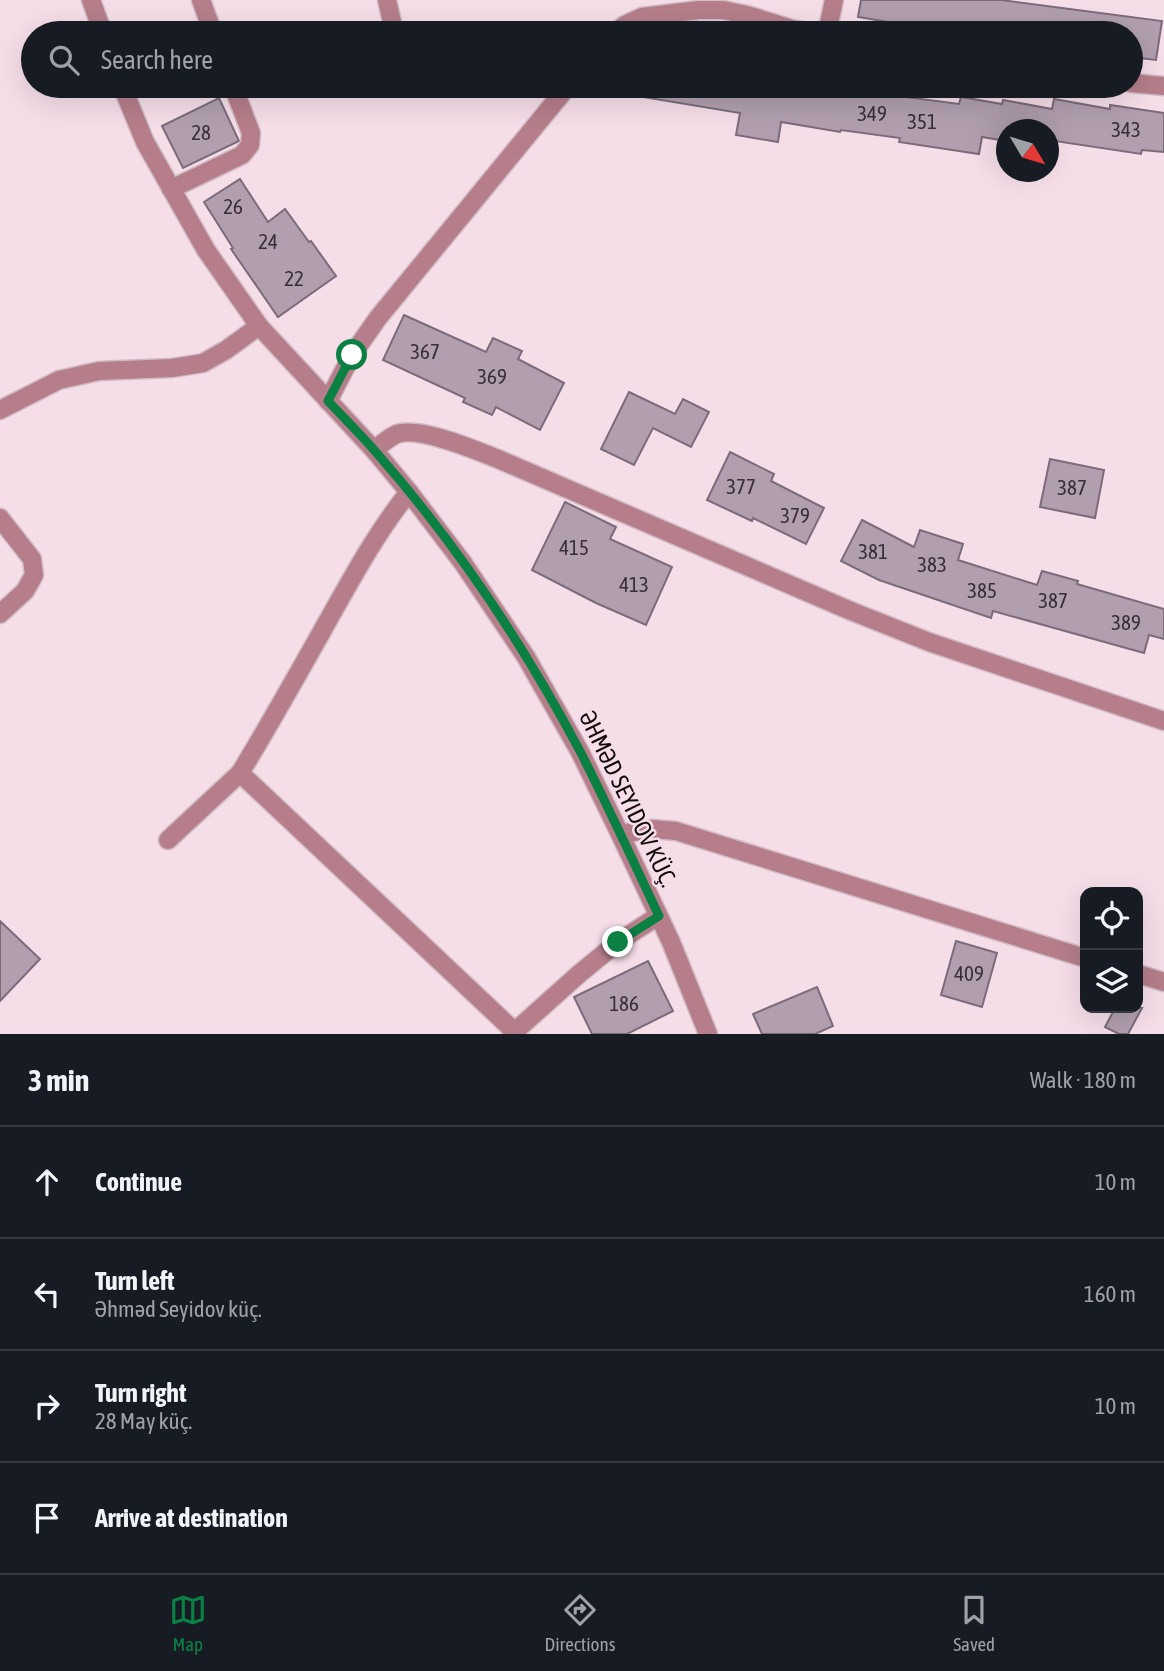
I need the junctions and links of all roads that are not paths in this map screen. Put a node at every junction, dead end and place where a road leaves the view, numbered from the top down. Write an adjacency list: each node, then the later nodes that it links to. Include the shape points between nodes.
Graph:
1 (91, 0): 5 (street)
2 (201, 0): 6 (street)
3 (387, 0): 7 (street)
4 (834, 0): 10 (street)
5 (99, 21)
6 (209, 21)
7 (392, 21)
8 (634, 21): 9 (street, via 711,10)
9 (765, 21)
10 (830, 21)
11 (1143, 84): 12 (street)
12 (1164, 86)
13 (126, 98): 16 (street, ƏHMƏD SEYIDOV KÜÇ.)
14 (238, 98): 16 (street, via 251,133 250,145 242,155)
15 (558, 98): 18 (street, via 378,318)
16 (171, 188): 17 (street, ƏHMƏD SEYIDOV KÜÇ., via 206,250)
17 (259, 326): 18 (street, ƏHMƏD SEYIDOV KÜÇ.); 19 (street, via 203,363 59,380)
18 (328, 401): 20 (street, ƏHMƏD SEYIDOV KÜÇ.)
19 (0, 410)
20 (374, 450): 21 (street, ƏHMƏD SEYIDOV KÜÇ.); 24 (street, via 396,434 414,432 459,444 929,642)
21 (409, 492): 25 (street, via 367,550); 26 (street, ƏHMƏD SEYIDOV KÜÇ., via 526,657)
22 (0, 518): 23 (street, via 32,559 34,575 24,592)
23 (0, 614)
24 (1164, 721)
25 (240, 773): 27 (street); 32 (street)
26 (620, 834): 28 (street, ƏHMƏD SEYIDOV KÜÇ.); 29 (street, via 676,831)
27 (168, 840)
28 (659, 916): 32 (street, via 618,942); 33 (street, ƏHMƏD SEYIDOV KÜÇ.)
29 (1080, 956)
30 (1143, 976): 31 (street)
31 (1164, 982)
32 (513, 1033)
33 (708, 1034)

